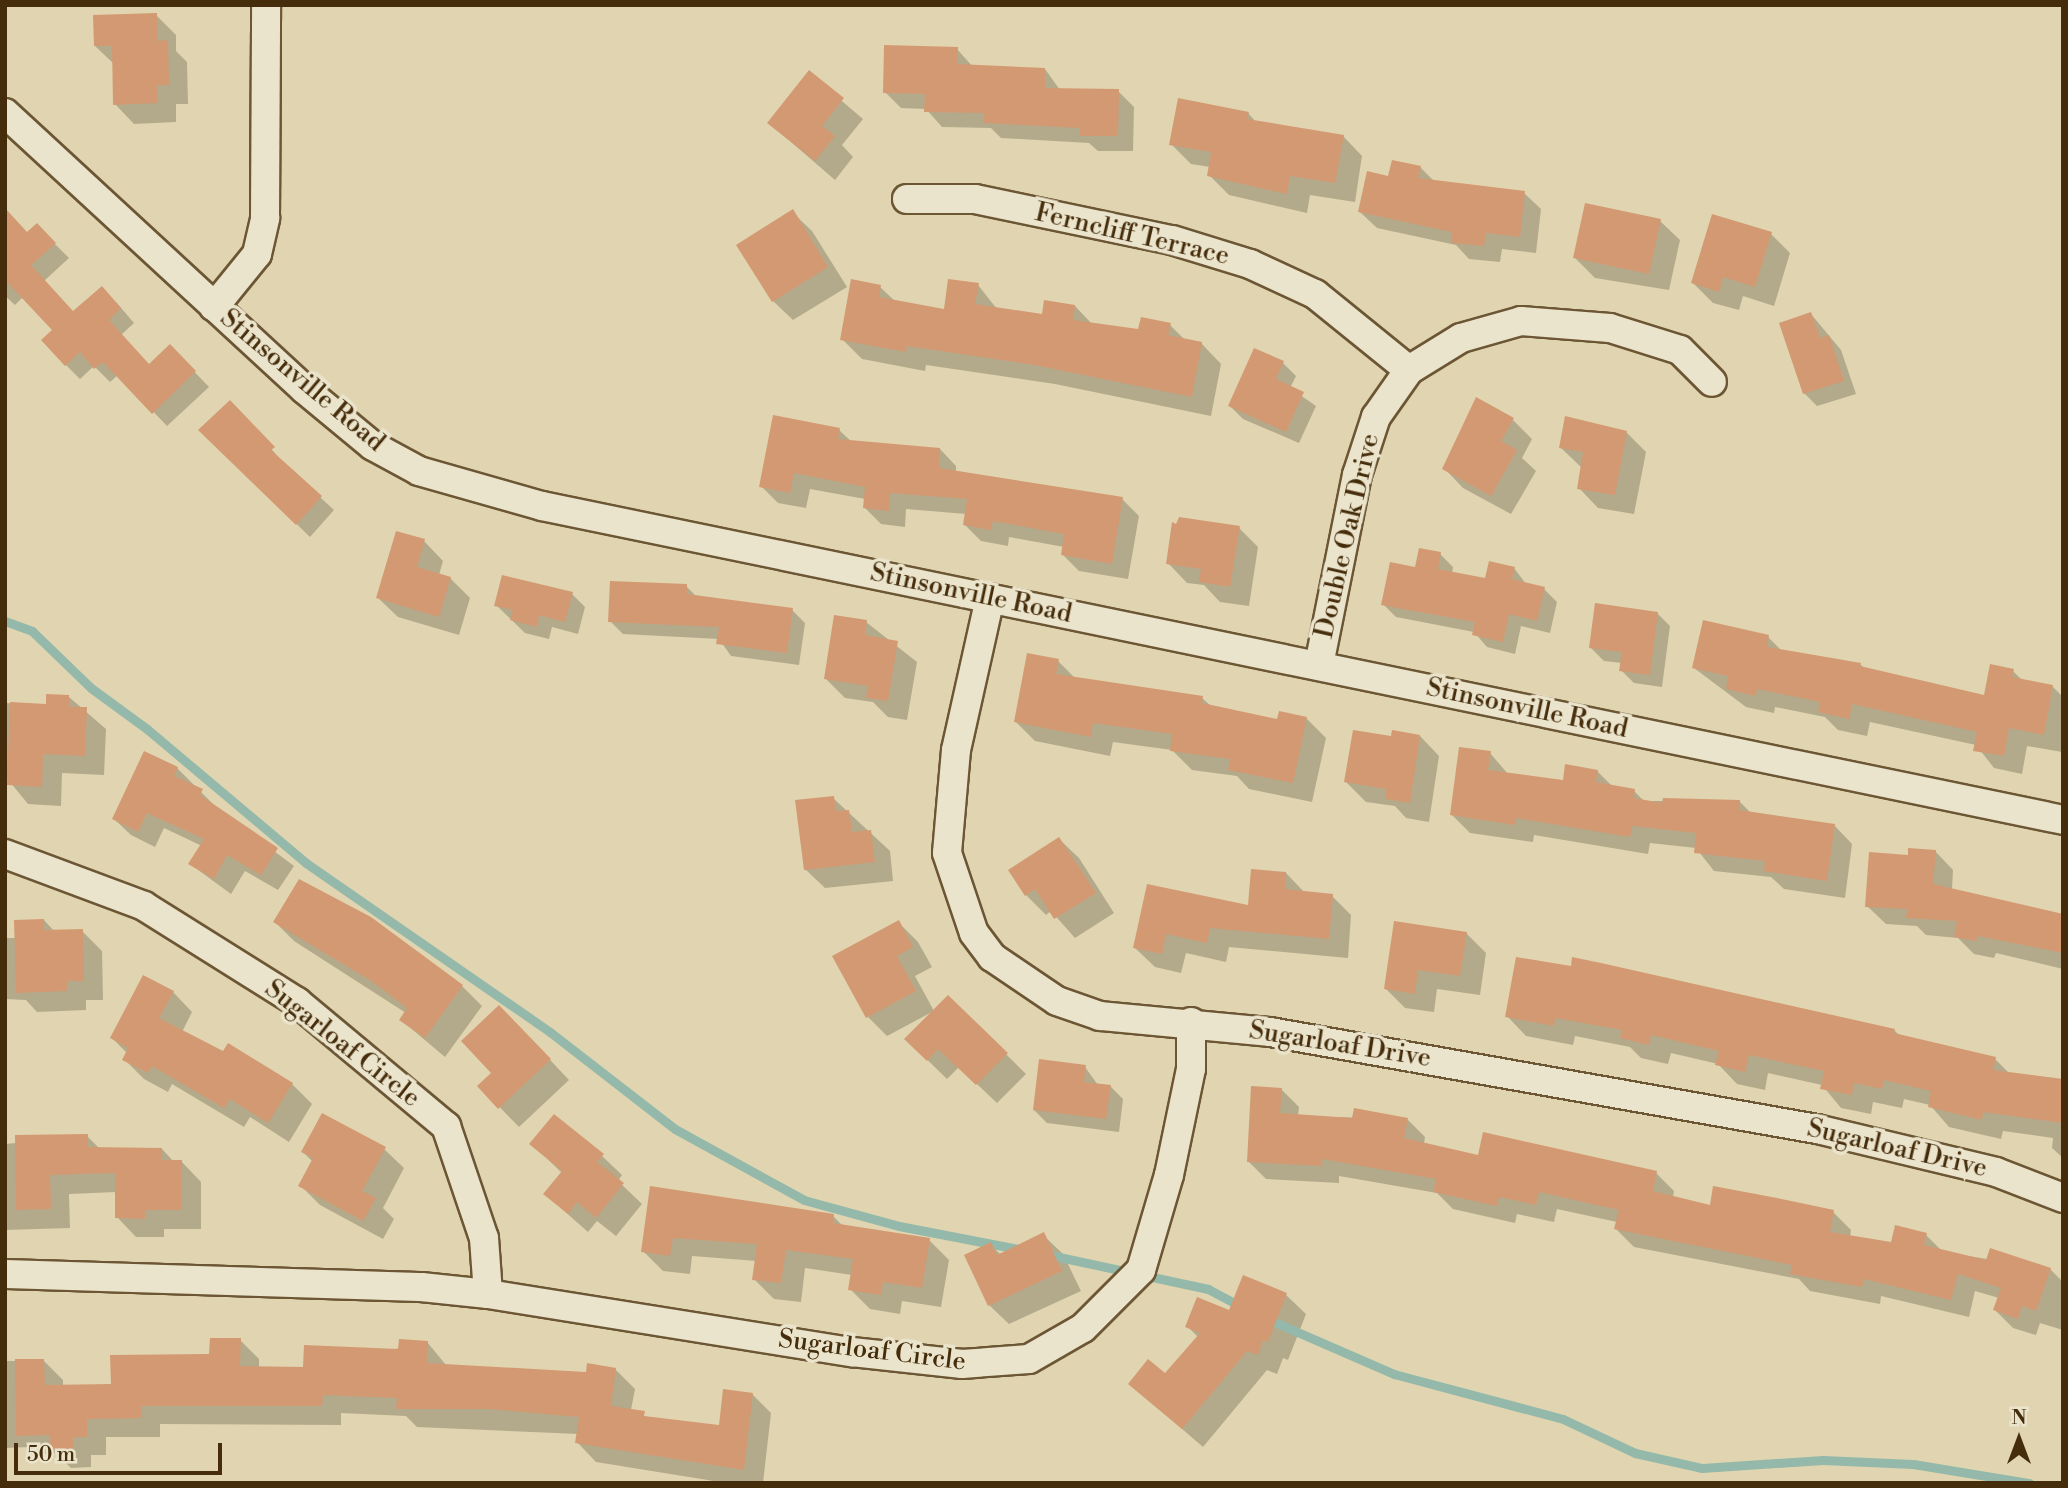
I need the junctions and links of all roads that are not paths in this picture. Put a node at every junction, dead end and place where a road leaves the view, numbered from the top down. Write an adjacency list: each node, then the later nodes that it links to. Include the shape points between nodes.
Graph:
1 (266, 5): 4 (street, via 265,218 257,254)
2 (5, 113): 4 (street, Stinsonville Road)
3 (907, 199): 5 (street, Ferncliff Terrace, via 975,199 1172,240 1250,264 1315,294)
4 (214, 307): 7 (street, Stinsonville Road, via 373,446 419,471 542,506)
5 (1409, 370): 6 (street, Double Oak Drive, via 1461,338 1521,321 1610,328 1680,350); 8 (street, Double Oak Drive, via 1376,417 1357,475)
6 (1712, 382)
7 (990, 598): 8 (street, Stinsonville Road); 11 (street, Sugarloaf Drive, via 956,750 947,817 947,853 974,933 992,957 1057,1001 1111,1017)
8 (1319, 665): 9 (street, Stinsonville Road)
9 (2063, 820)
10 (5, 854): 14 (street, Sugarloaf Circle, via 156,913 297,1002 446,1126 484,1238)
11 (1191, 1022): 12 (street, Sugarloaf Drive, via 1447,1062 1817,1129 1996,1172); 14 (street, Sugarloaf Circle, via 1188,1082 1169,1175 1141,1270 1083,1328 1029,1359 962,1364 852,1352)
12 (2063, 1198)
13 (5, 1274): 14 (street, Sugarloaf Circle, via 421,1287)
14 (488, 1294)

